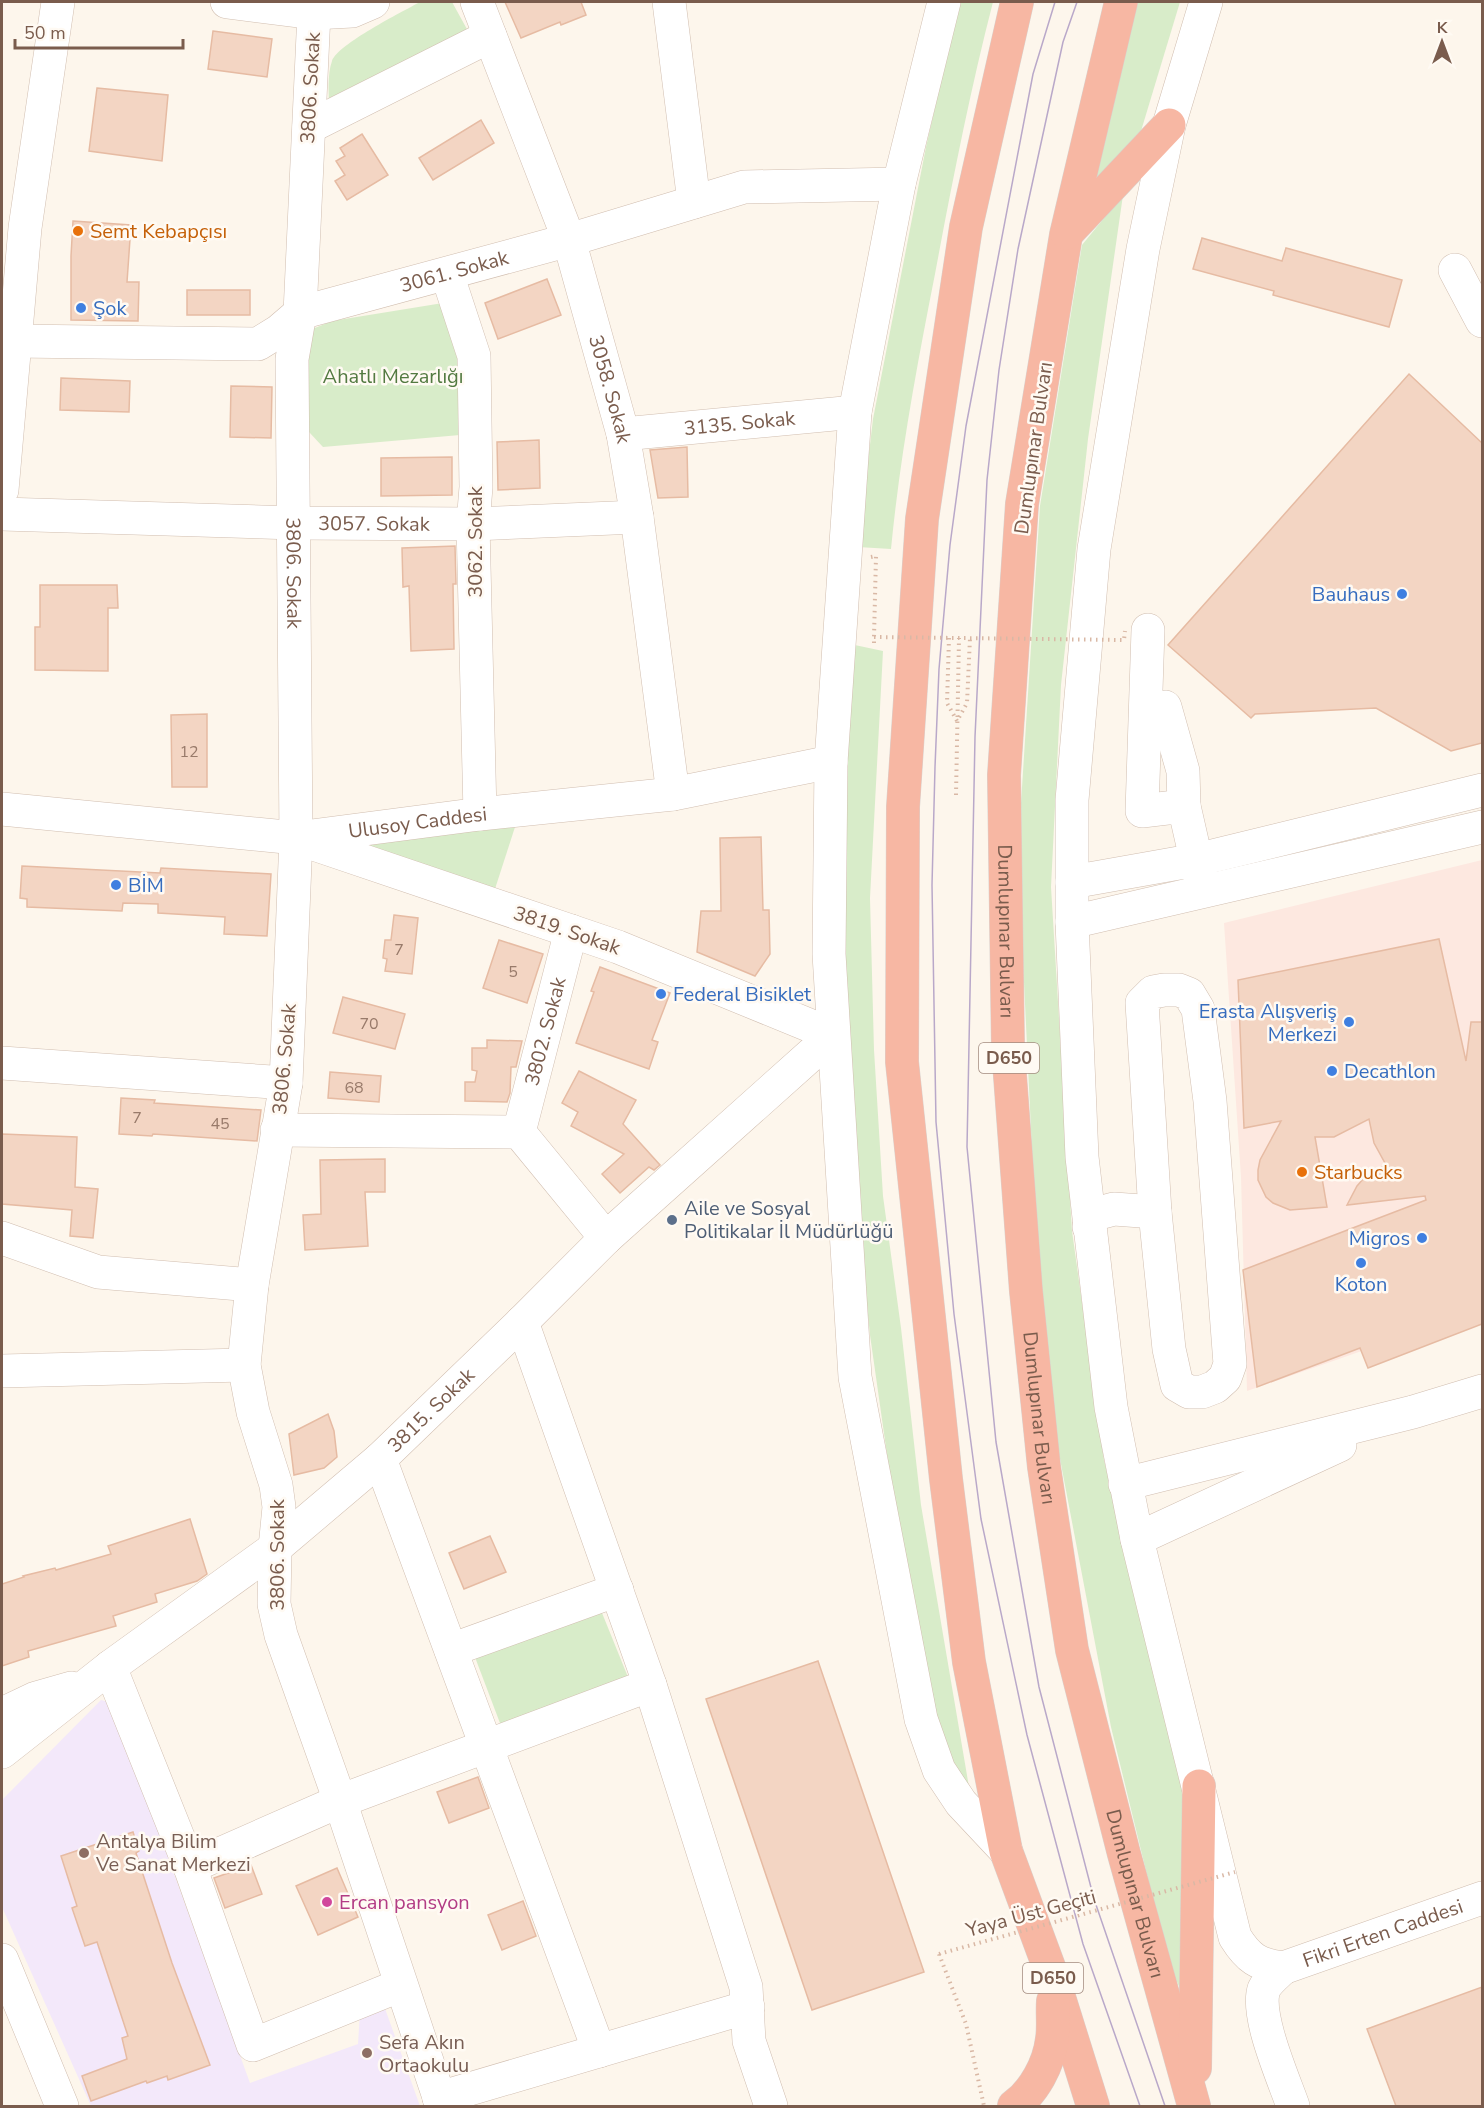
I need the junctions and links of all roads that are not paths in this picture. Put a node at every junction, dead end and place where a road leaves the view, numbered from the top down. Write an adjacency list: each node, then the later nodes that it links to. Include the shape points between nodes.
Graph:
1 (58, 2): 16 (street)
2 (236, 2): 10 (street)
3 (373, 2): 10 (street, via 352,11)
4 (477, 2): 11 (street, 3058. Sokak)
5 (669, 2): 15 (street)
6 (944, 2): 14 (street)
7 (1017, 2): 77 (highway, D650, via 966,227 922,519 903,819 902,1062 968,1650)
8 (1121, 2): 17 (highway, Dumlupınar Bulvarı / D650)
9 (1206, 2): 12 (street)
10 (314, 13): 13 (street, 3806. Sokak)
11 (490, 36): 13 (street); 18 (street, 3058. Sokak)
12 (1169, 125): 17 (highway); 44 (street, via 1143,249 1094,549 1072,800)
13 (309, 127): 21 (street, 3806. Sokak)
14 (899, 184): 15 (street, 3061. Sokak, via 744,186); 24 (street)
15 (694, 202): 18 (street, 3061. Sokak)
16 (13, 227): 23 (street)
17 (1066, 235): 91 (highway, Dumlupınar Bulvarı / D650, via 1022,504 1004,775 1008,1049 1044,1467 1072,1650)
18 (569, 240): 20 (street, 3061. Sokak); 25 (street, 3058. Sokak)
19 (1455, 270): 22 (street)
20 (447, 274): 21 (street, 3061. Sokak); 30 (street, 3062. Sokak, via 474,356)
21 (300, 313): 23 (street, 3061. Sokak, via 258,344); 29 (street, 3806. Sokak, via 292,359)
22 (1482, 321)
23 (14, 341): 26 (street)
24 (855, 412): 25 (street, 3135. Sokak); 33 (street)
25 (623, 434): 28 (street, 3058. Sokak)
26 (2, 489)
27 (2, 514): 29 (street, 3057. Sokak)
28 (637, 517): 30 (street, 3057. Sokak); 35 (street, 3058. Sokak)
29 (294, 523): 30 (street, 3057. Sokak); 41 (street, 3806. Sokak)
30 (473, 524): 39 (street, 3062. Sokak)
31 (1136, 630): 36 (street, via 1142,811)
32 (1165, 707): 36 (street, via 1183,771)
33 (831, 762): 35 (street, Ulusoy Caddesi); 48 (street, via 829,954)
34 (1482, 790): 38 (street)
35 (673, 794): 39 (street, Ulusoy Caddesi)
36 (1184, 806): 43 (street)
37 (2, 808): 41 (street, Ulusoy Caddesi)
38 (1411, 808): 42 (street, via 1395,821 1397,835); 43 (street)
39 (480, 814): 41 (street, Ulusoy Caddesi)
40 (1482, 828): 42 (street)
41 (296, 838): 47 (street, 3819. Sokak); 50 (street, 3806. Sokak)
42 (1416, 843): 45 (street)
43 (1196, 860): 44 (street); 45 (street)
44 (1072, 882): 46 (street)
45 (1203, 892): 46 (street)
46 (1072, 922): 53 (street)
47 (571, 931): 48 (street, 3819. Sokak); 52 (street, 3802. Sokak)
48 (833, 1035): 57 (street, 3815. Sokak); 77 (street, via 855,1377 921,1719 939,1770 961,1803)
49 (2, 1064): 50 (street)
50 (286, 1083): 51 (street, 3806. Sokak)
51 (277, 1130): 52 (street); 58 (street, 3806. Sokak)
52 (519, 1132): 57 (street)
53 (1086, 1194): 54 (street, via 1144,1191); 55 (street)
54 (1153, 1197): 54 (street, via 1169,1349 1177,1385 1189,1392 1202,1392 1225,1378 1230,1364 1210,1101 1198,1009 1189,994 1179,990 1153,992 1142,1003); 55 (street, via 1095,1214)
55 (1089, 1227): 65 (street, via 1111,1407)
56 (2, 1238): 58 (street, via 98,1272)
57 (606, 1238): 59 (street, 3815. Sokak)
58 (252, 1285): 60 (street, 3806. Sokak)
59 (522, 1322): 64 (street, 3815. Sokak); 68 (street)
60 (244, 1365): 61 (street); 67 (street, 3806. Sokak, via 253,1412 276,1485 279,1507)
61 (2, 1371)
62 (1482, 1391): 63 (street)
63 (1413, 1412): 65 (street); 66 (street)
64 (380, 1459): 67 (street, 3815. Sokak); 69 (street)
65 (1125, 1484): 66 (street)
66 (1137, 1539): 75 (street)
67 (275, 1548): 70 (street, 3815. Sokak); 76 (street, 3806. Sokak, via 274,1604 281,1635)
68 (617, 1590): 69 (street); 71 (street)
69 (451, 1650): 73 (street)
70 (100, 1674): 72 (street); 74 (street, 3815. Sokak); 78 (street)
71 (650, 1685): 73 (street); 84 (street, via 746,1987)
72 (2, 1714)
73 (487, 1746): 76 (street); 85 (street)
74 (2, 1752)
75 (1199, 1786): 81 (street, via 1235,1937 1255,1961); 91 (highway)
76 (340, 1801): 78 (street); 83 (street, 3806. Sokak)
77 (1006, 1851): 82 (highway, D650)
78 (190, 1867): 83 (street, via 253,2045)
79 (1482, 1898): 81 (street, Fikri Erten Caddesi)
80 (2, 1960): 87 (street)
81 (1283, 1968): 92 (street, via 1265,1988 1263,2004 1266,2028)
82 (1053, 1978): 89 (highway, via 1052,2040 1041,2076); 90 (highway, D650)
83 (401, 1984): 86 (street, 3806. Sokak)
84 (748, 2007): 85 (street); 88 (street, via 749,2041)
85 (599, 2051): 86 (street)
86 (441, 2102)
87 (62, 2106)
88 (771, 2106)
89 (1014, 2106)
90 (1093, 2106)
91 (1194, 2106)
92 (1293, 2106)

